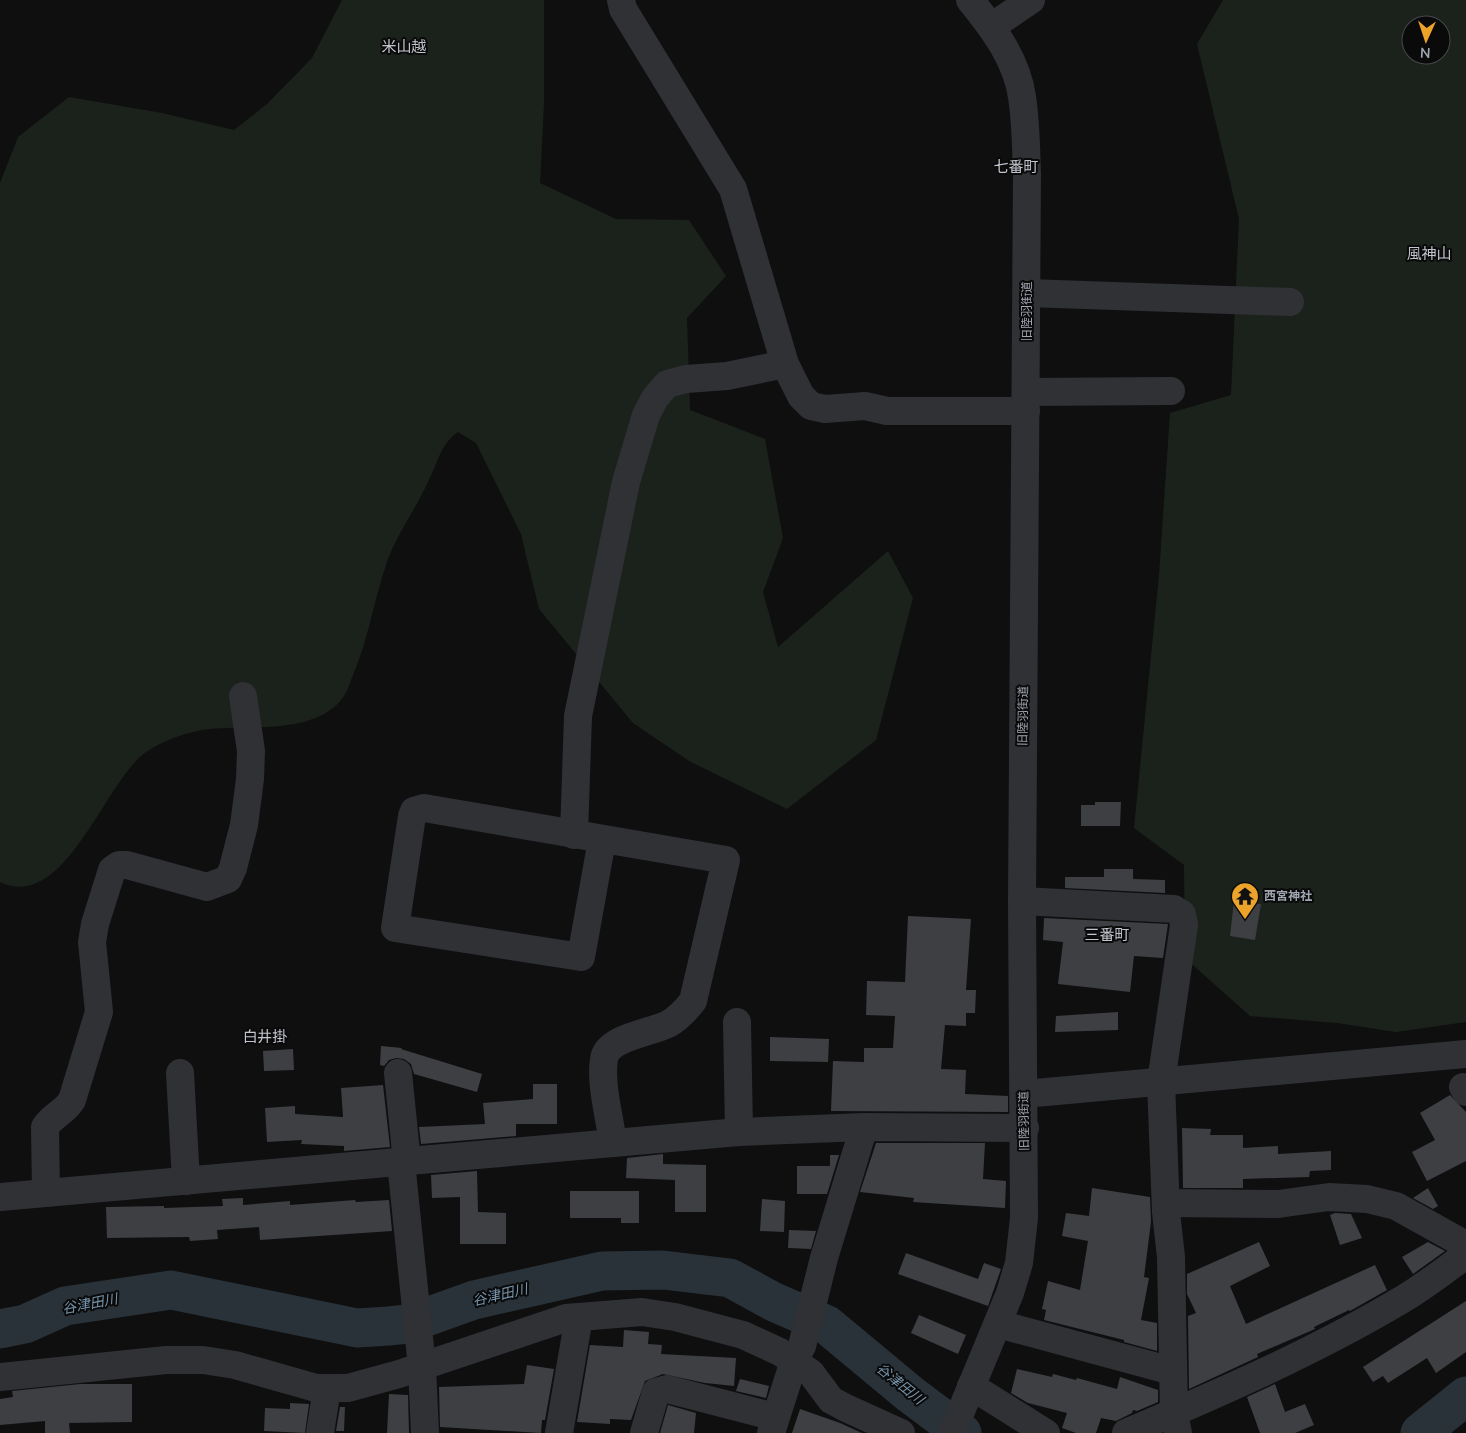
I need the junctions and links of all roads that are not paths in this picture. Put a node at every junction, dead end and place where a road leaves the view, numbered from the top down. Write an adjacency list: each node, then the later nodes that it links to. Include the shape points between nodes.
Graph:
1 (621, 0): 7 (street, via 623,9 732,189)
2 (970, 0): 4 (street, 旧陸羽街道)
3 (1031, 0): 4 (street)
4 (992, 26): 5 (street, 旧陸羽街道, via 1008,55 1022,96 1027,174)
5 (1027, 294): 6 (street); 9 (street, 旧陸羽街道)
6 (1290, 302)
7 (784, 364): 9 (street, via 801,396 811,406 825,409 865,406 886,410); 11 (street, via 667,384 646,415 626,482 578,716)
8 (1171, 391): 9 (street)
9 (1026, 401): 13 (street, 旧陸羽街道)
10 (244, 696): 26 (street, via 251,752 250,779 244,825 228,878 207,887 127,865 118,865 112,870 92,942 100,1012 72,1100 67,1109 49,1120 45,1127)
11 (574, 835): 12 (street); 12 (street, via 424,808 414,811 395,928 581,957)
12 (602, 840): 23 (street, via 726,860 693,1001 683,1014 667,1024 617,1042 607,1050 603,1075)
13 (1022, 901): 18 (street, via 1174,909 1182,914 1184,925); 19 (street, 旧陸羽街道)
14 (737, 1022): 22 (street)
15 (1466, 1054): 18 (street)
16 (180, 1072): 25 (street)
17 (398, 1073): 24 (street)
18 (1161, 1082): 19 (street); 28 (street)
19 (1024, 1094): 21 (street, 旧陸羽街道)
20 (864, 1126): 21 (street); 22 (street); 33 (street)
21 (1025, 1128): 32 (street, 旧陸羽街道, via 1024,1218 1019,1263)
22 (739, 1132): 23 (street)
23 (613, 1143): 24 (street)
24 (404, 1162): 25 (street); 34 (street, via 410,1261)
25 (186, 1181): 26 (street)
26 (46, 1193): 27 (street)
27 (0, 1197)
28 (1166, 1203): 29 (street, via 1278,1204 1329,1197 1367,1199 1396,1206); 35 (street, via 1171,1257)
29 (1466, 1245)
30 (1466, 1255): 39 (street, via 1404,1298)
31 (579, 1317): 33 (street, via 642,1312 674,1317 743,1335 780,1352); 34 (street, via 566,1318); 43 (street)
32 (998, 1324): 35 (street); 38 (street, 旧陸羽街道)
33 (798, 1354): 40 (street); 45 (street, via 831,1400)
34 (422, 1367): 37 (street, via 348,1388); 42 (street)
35 (1172, 1371): 39 (street)
36 (0, 1377): 37 (street, via 166,1360 203,1360 235,1365 299,1385)
37 (327, 1388): 41 (street)
38 (969, 1391): 46 (street, 旧陸羽街道); 47 (street)
39 (1176, 1423): 48 (street)
40 (773, 1425): 44 (street, via 667,1389 656,1392)
41 (320, 1433)
42 (425, 1433)
43 (558, 1433)
44 (644, 1433)
45 (901, 1433)
46 (952, 1433)
47 (1046, 1433)
48 (1126, 1433)

